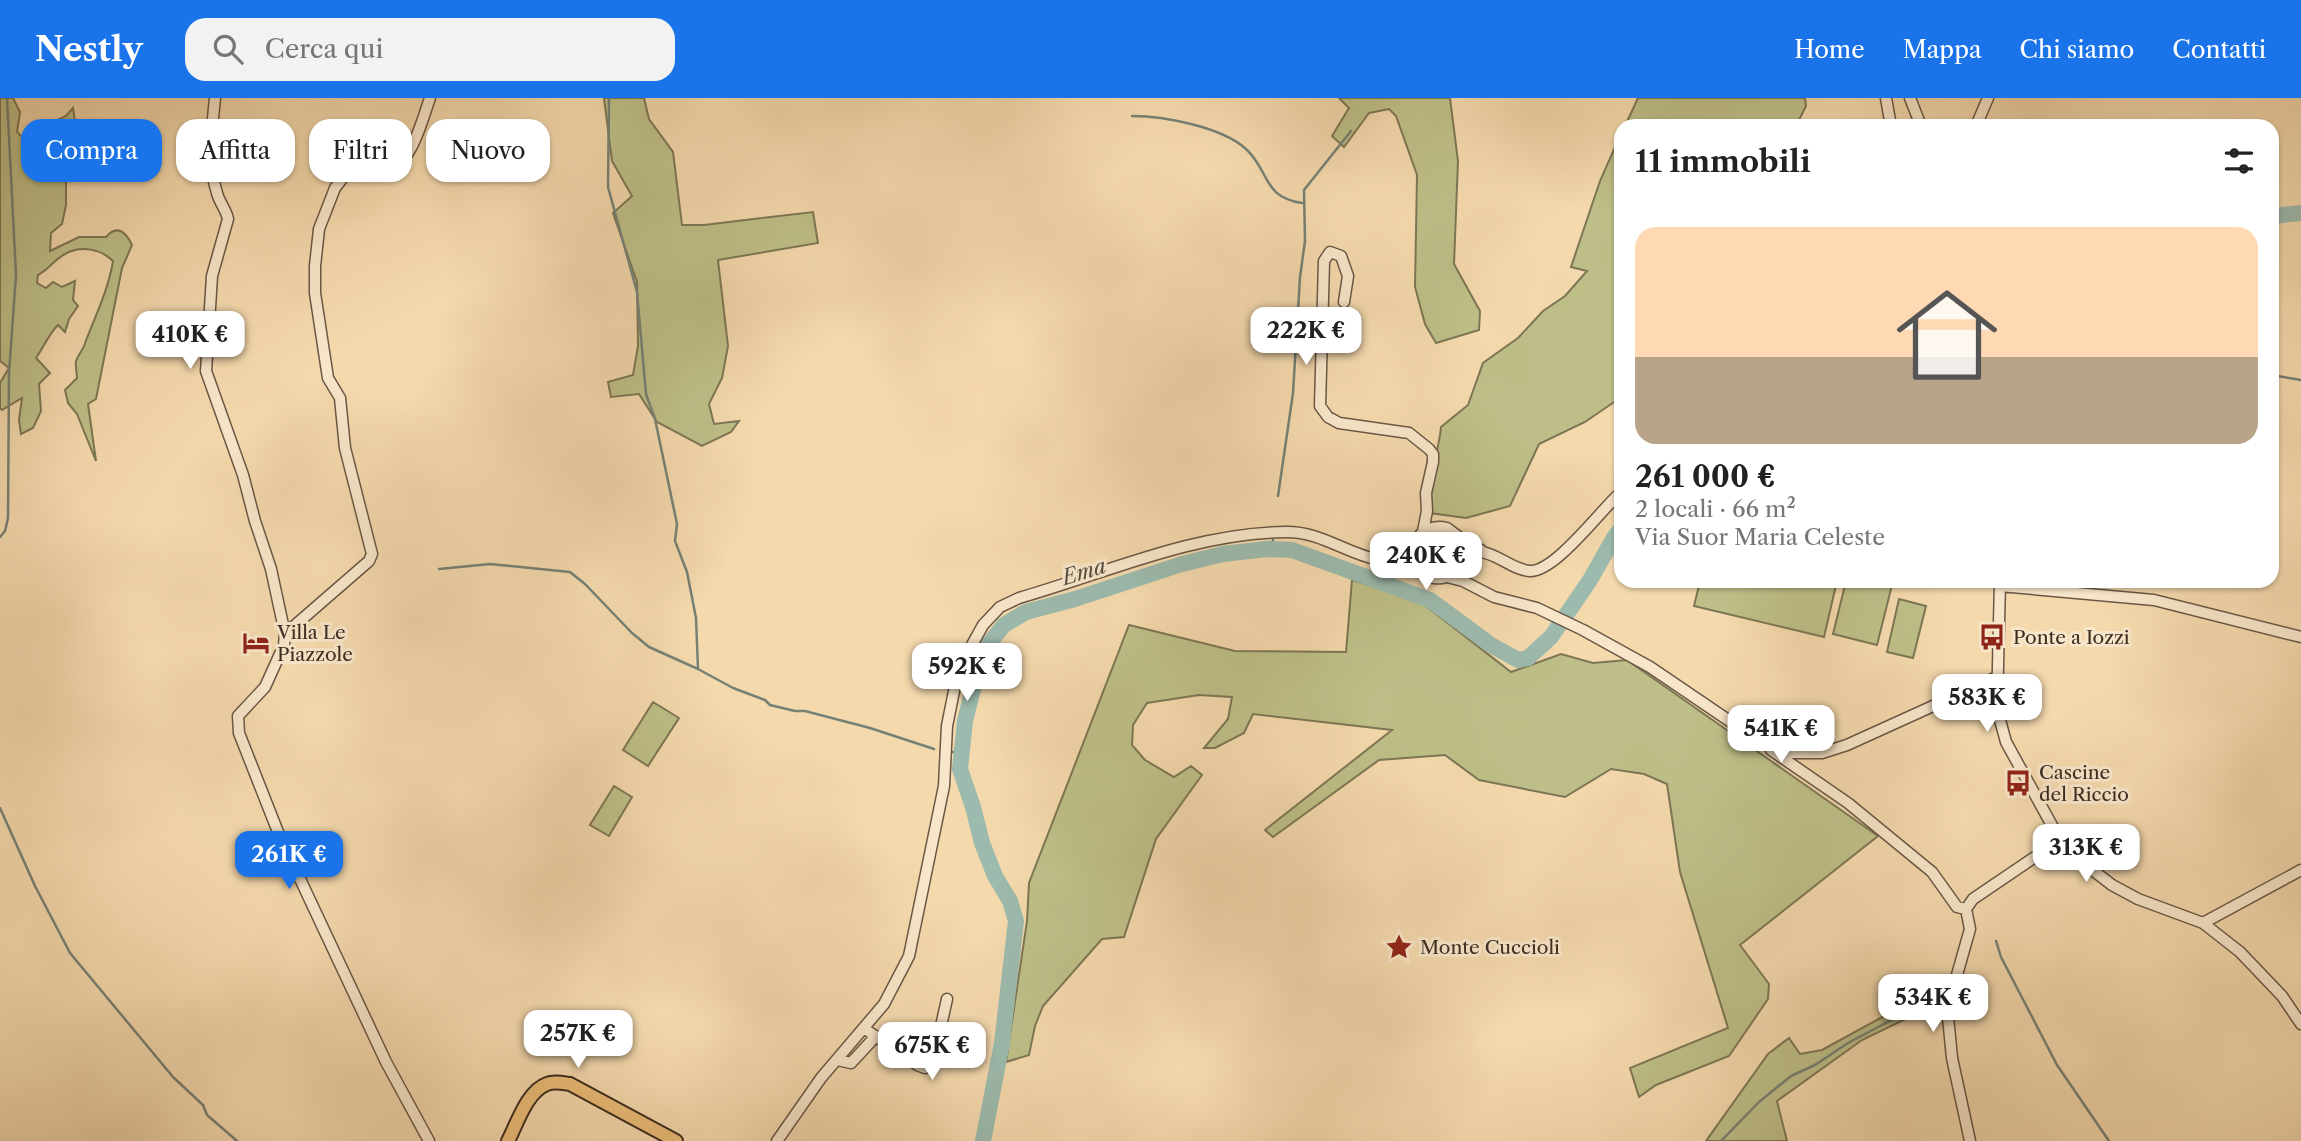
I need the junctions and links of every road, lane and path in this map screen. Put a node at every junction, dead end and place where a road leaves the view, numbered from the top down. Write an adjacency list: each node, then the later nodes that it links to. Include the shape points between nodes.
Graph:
1 (215, 98): 24 (street, via 210,135 217,196 228,219 212,276 205,371 243,475)
2 (430, 98): 24 (street, via 408,155 400,164 388,167 354,163 335,188 319,229 315,266 318,322 328,378 340,398 345,448 372,554)
3 (1886, 98): 6 (street)
4 (1910, 98): 7 (street)
5 (1988, 98): 8 (street)
6 (1890, 119)
7 (1918, 119)
8 (1979, 119)
9 (1344, 302): 11 (street, via 1348,276 1341,256 1330,252 1324,261 1320,405 1339,423 1409,433 1429,449 1433,462)
10 (1614, 499): 16 (street, via 1540,569 1524,570)
11 (1427, 511): 12 (street); 13 (street)
12 (1438, 526): 13 (street); 14 (street)
13 (1423, 531): 15 (street)
14 (1460, 537): 16 (street); 17 (street)
15 (1412, 553): 18 (street); 19 (street)
16 (1491, 554): 17 (street, via 1476,552)
17 (1464, 560): 20 (street); 21 (street, via 1463,571)
18 (1394, 561): 19 (street); 34 (street, via 1376,559 1310,534 1237,537 1191,545 1000,607 975,638 955,686 947,726 944,786 909,956 891,993)
19 (1418, 568): 20 (street, via 1433,578)
20 (1447, 577): 21 (street)
21 (1472, 585): 27 (street, via 1583,630 1650,667)
22 (2000, 588): 26 (street)
23 (2045, 588): 25 (street, via 2154,600)
24 (285, 635): 37 (street, via 265,687 238,716 239,733 278,832 386,1062)
25 (2301, 637)
26 (1997, 677): 27 (street, via 1822,753 1791,752); 28 (street, via 1997,709 2006,742)
27 (1762, 743): 30 (street, via 1848,803 1932,872 1957,906)
28 (2060, 840): 30 (street, via 1973,899); 31 (street, via 2112,885)
29 (2301, 870): 31 (street)
30 (1966, 909): 41 (street, via 1970,929 1948,1017)
31 (2203, 923): 33 (street, via 2240,952)
32 (947, 999): 35 (street, via 933,1062 925,1068)
33 (2301, 1024)
34 (865, 1029): 35 (street); 36 (street)
35 (876, 1036): 36 (street, via 851,1063)
36 (837, 1060): 40 (street)
37 (429, 1141)
38 (508, 1141): 39 (main road, via 537,1090 558,1083 570,1084)
39 (676, 1141)
40 (777, 1141)
41 (1970, 1141)

